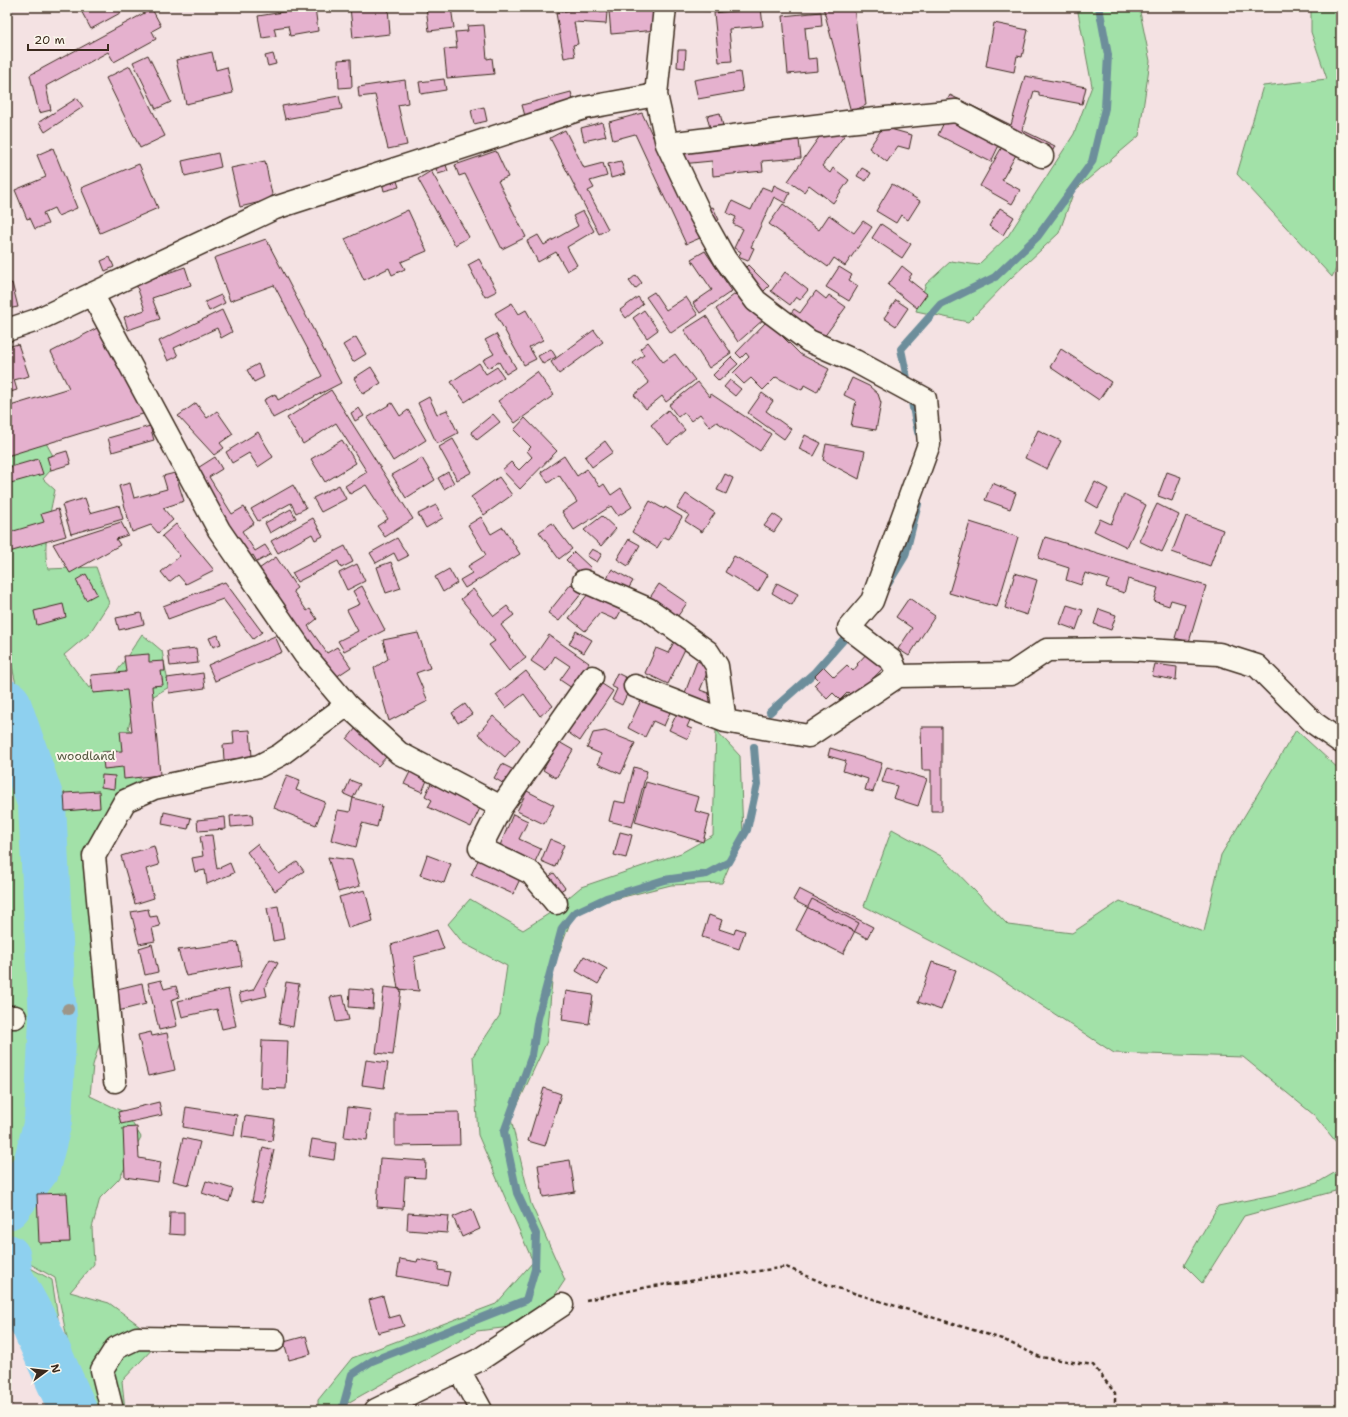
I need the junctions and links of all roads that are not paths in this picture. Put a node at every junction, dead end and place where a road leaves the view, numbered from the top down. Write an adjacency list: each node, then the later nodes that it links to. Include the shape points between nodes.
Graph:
1 (666, 7): 2 (street)
2 (656, 95): 3 (street); 5 (street, via 584,108 275,208)
3 (667, 144): 4 (street, via 956,111); 8 (street, via 701,216 725,259 756,301 809,341 855,361 925,399 929,444 872,600 849,628 892,661)
4 (1042, 156)
5 (92, 294): 6 (street, via 37,320); 11 (street, via 219,530 305,655)
6 (7, 330)
7 (584, 581): 12 (street, via 648,609 708,652 717,666)
8 (898, 676): 12 (street, via 808,736); 13 (street, via 1010,674 1047,650 1127,649 1219,654 1257,666 1314,723)
9 (592, 677): 14 (street)
10 (635, 686): 12 (street)
11 (347, 705): 14 (street, via 399,753); 16 (street, via 280,755 259,766 154,788 125,801 94,856)
12 (725, 721)
13 (1341, 742)
14 (501, 807): 15 (street, via 480,848 531,873)
15 (556, 903)
16 (114, 1081)
17 (562, 1305): 19 (street, via 479,1360)
18 (274, 1340): 20 (street, via 137,1338 116,1348 102,1370)
19 (459, 1370): 21 (street); 22 (street)
20 (112, 1410)
21 (376, 1410)
22 (481, 1410)

